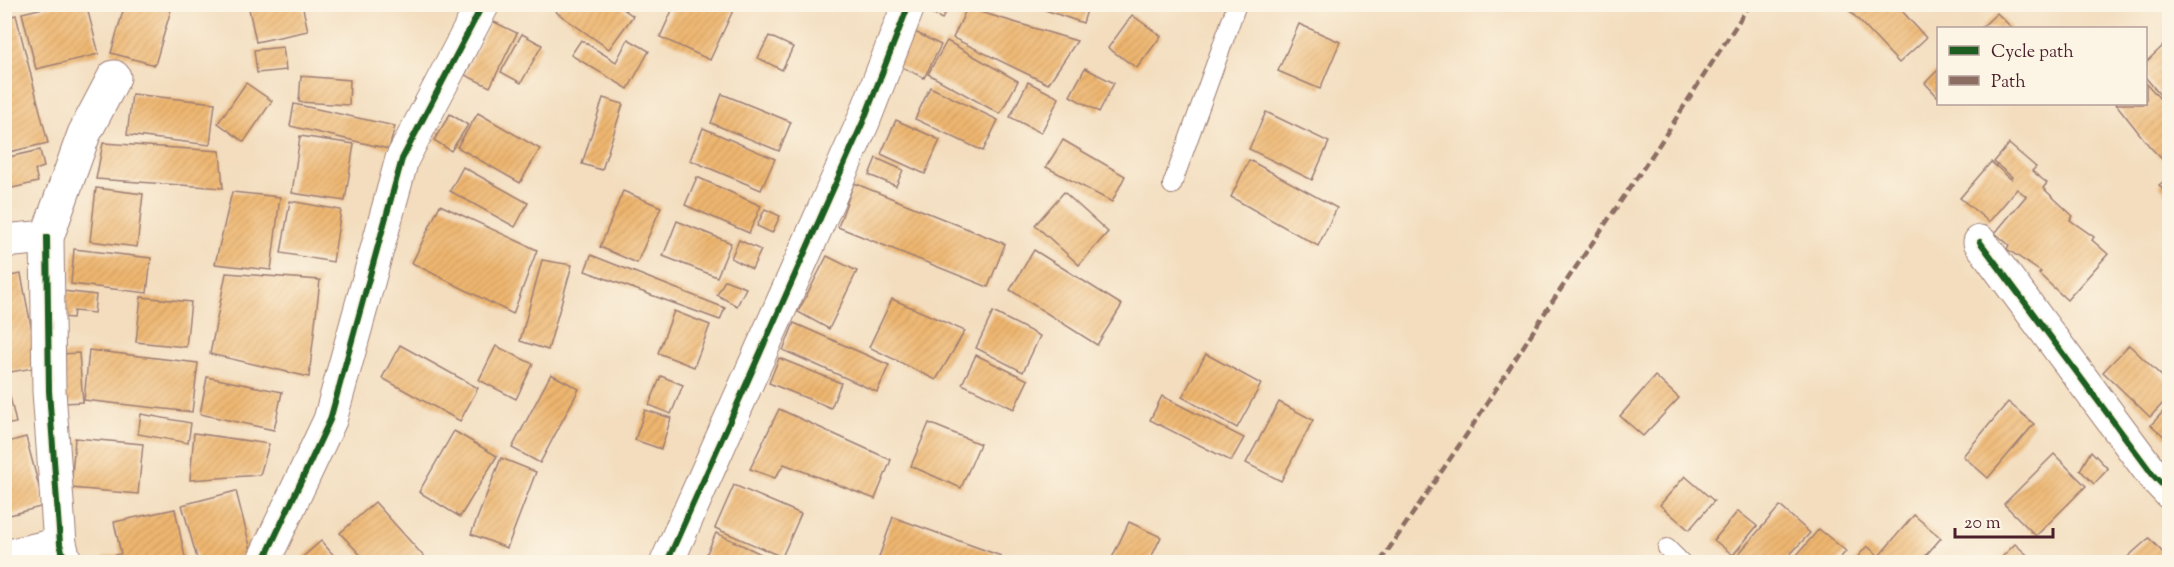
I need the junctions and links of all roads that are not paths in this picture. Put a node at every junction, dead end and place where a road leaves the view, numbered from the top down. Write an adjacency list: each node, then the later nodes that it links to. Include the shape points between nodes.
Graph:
1 (483, 4): 13 (street, via 402,159 330,420)
2 (909, 4): 14 (street, via 863,122)
3 (1237, 4): 5 (lane)
4 (114, 77): 6 (street, via 84,134)
5 (1172, 185)
6 (47, 237): 7 (street); 11 (street, via 49,391)
7 (4, 241)
8 (1980, 242): 9 (street)
9 (2169, 493)
10 (1667, 548): 15 (lane)
11 (63, 553): 12 (street)
12 (4, 557)
13 (263, 562)
14 (668, 562)
15 (1682, 562)

